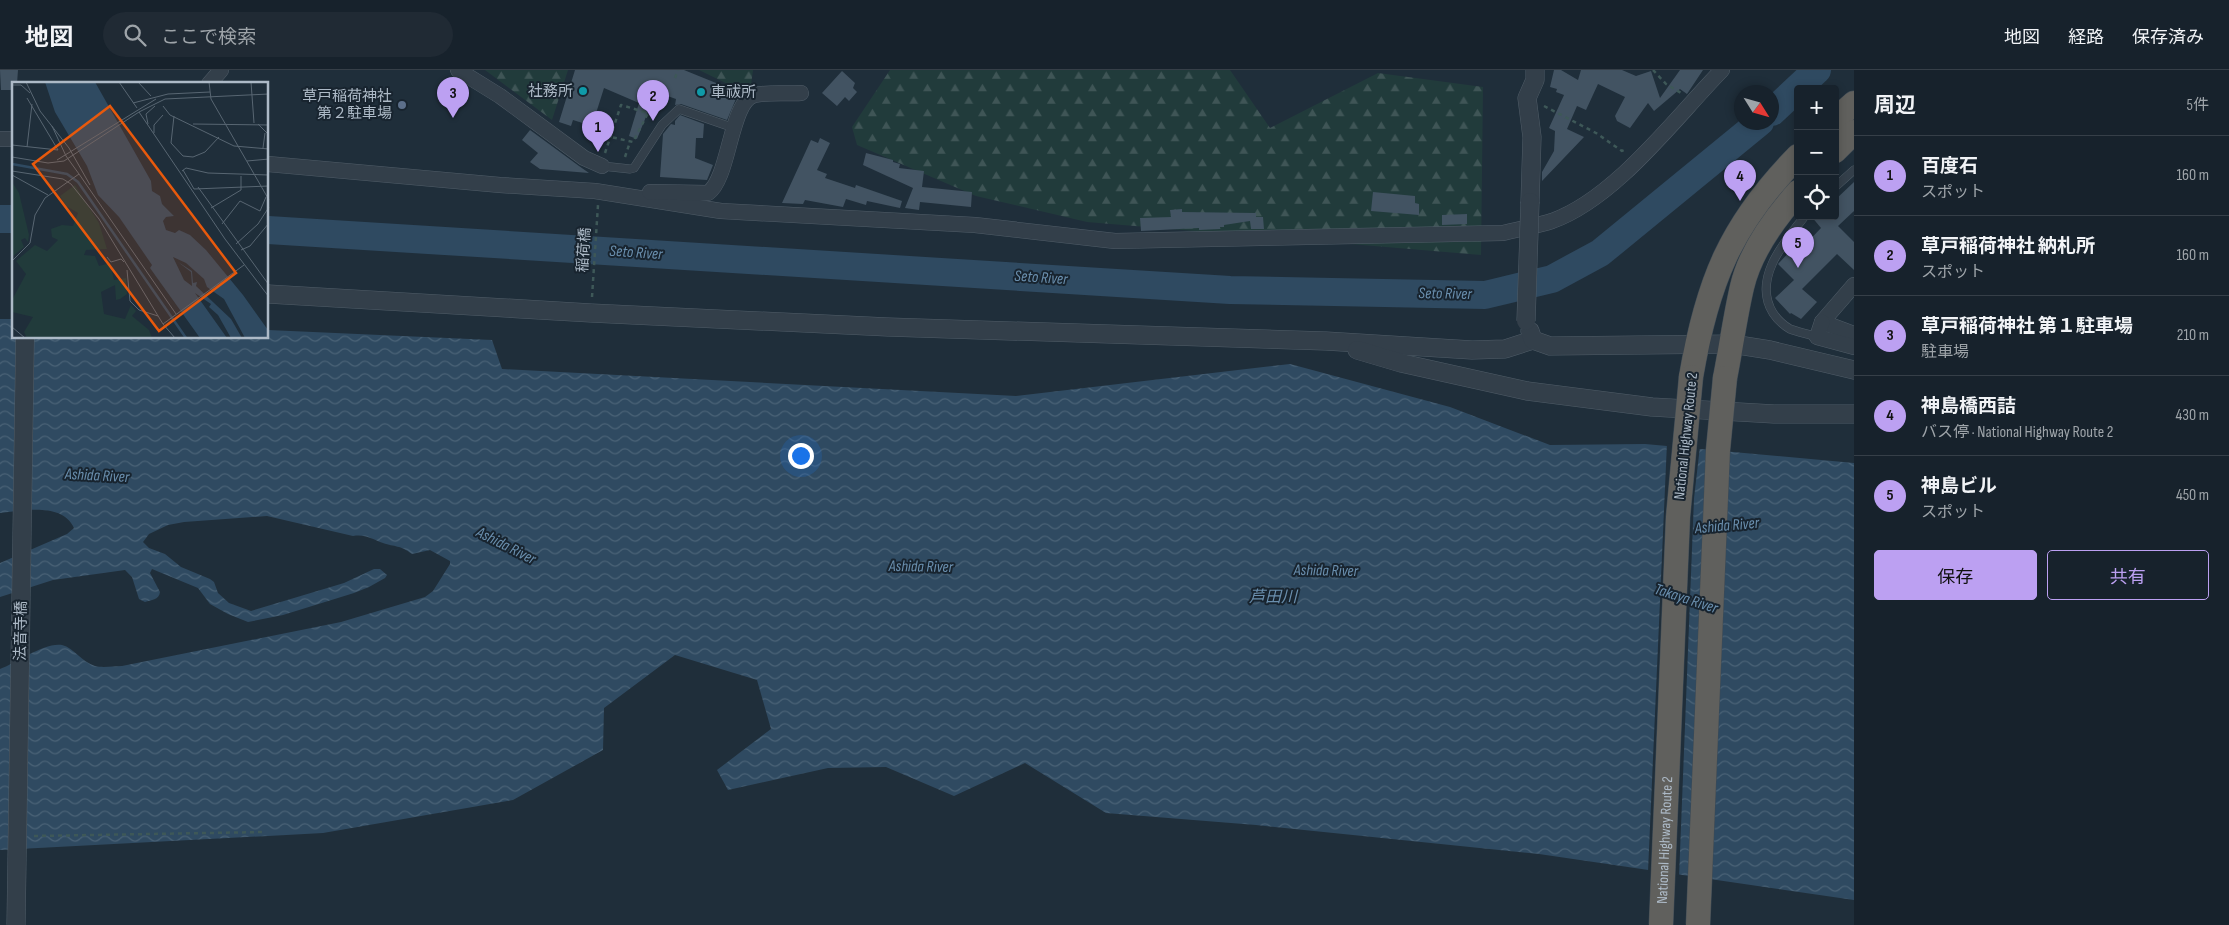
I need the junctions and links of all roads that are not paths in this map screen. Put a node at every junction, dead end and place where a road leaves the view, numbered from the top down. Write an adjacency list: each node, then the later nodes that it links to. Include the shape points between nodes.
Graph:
1 (221, 70): 5 (street)
2 (458, 70): 14 (street, via 500,96 584,158)
3 (1535, 70): 26 (street, bridge, via 1528,98 1532,138 1526,321)
4 (1722, 70): 17 (street, via 1637,161 1591,200 1552,221 1503,233 1115,241 975,225 721,211)
5 (211, 82)
6 (801, 93): 9 (street, via 753,95 745,101)
7 (1854, 103): 8 (highway)
8 (1839, 116)
9 (734, 128): 14 (lane, via 678,109 662,125 634,168); 17 (street, via 717,184 708,193 640,191)
10 (1854, 132): 11 (highway)
11 (1839, 147)
12 (1794, 161): 28 (highway, National Highway Route 2, via 1755,205 1734,237 1719,267)
13 (269, 164): 17 (street)
14 (602, 166)
15 (1854, 170): 16 (lane)
16 (1839, 183)
17 (627, 196)
18 (1794, 197): 29 (highway, via 1753,257 1742,286)
19 (1802, 220): 24 (lane, via 1781,244 1767,277 1767,302 1777,319 1789,328)
20 (1854, 286): 22 (street)
21 (269, 294): 27 (street, via 868,326)
22 (1822, 322): 23 (street); 24 (street)
23 (1854, 334)
24 (1816, 336): 30 (street)
25 (25, 339): 35 (street, 法音寺橋, bridge)
26 (1534, 340): 28 (street, via 1550,346); 31 (street, via 1504,349)
27 (1326, 341): 31 (street); 32 (street)
28 (1696, 344): 29 (street); 36 (highway, National Highway Route 2, bridge, via 1678,517)
29 (1732, 344): 33 (street); 37 (highway, bridge, via 1725,378 1718,459)
30 (1854, 347)
31 (1453, 349): 32 (street, via 1431,358)
32 (1424, 368): 34 (street, via 1527,391 1652,407 1774,414)
33 (1854, 370)
34 (1854, 414)
35 (16, 925)
36 (1661, 925)
37 (1698, 925)

